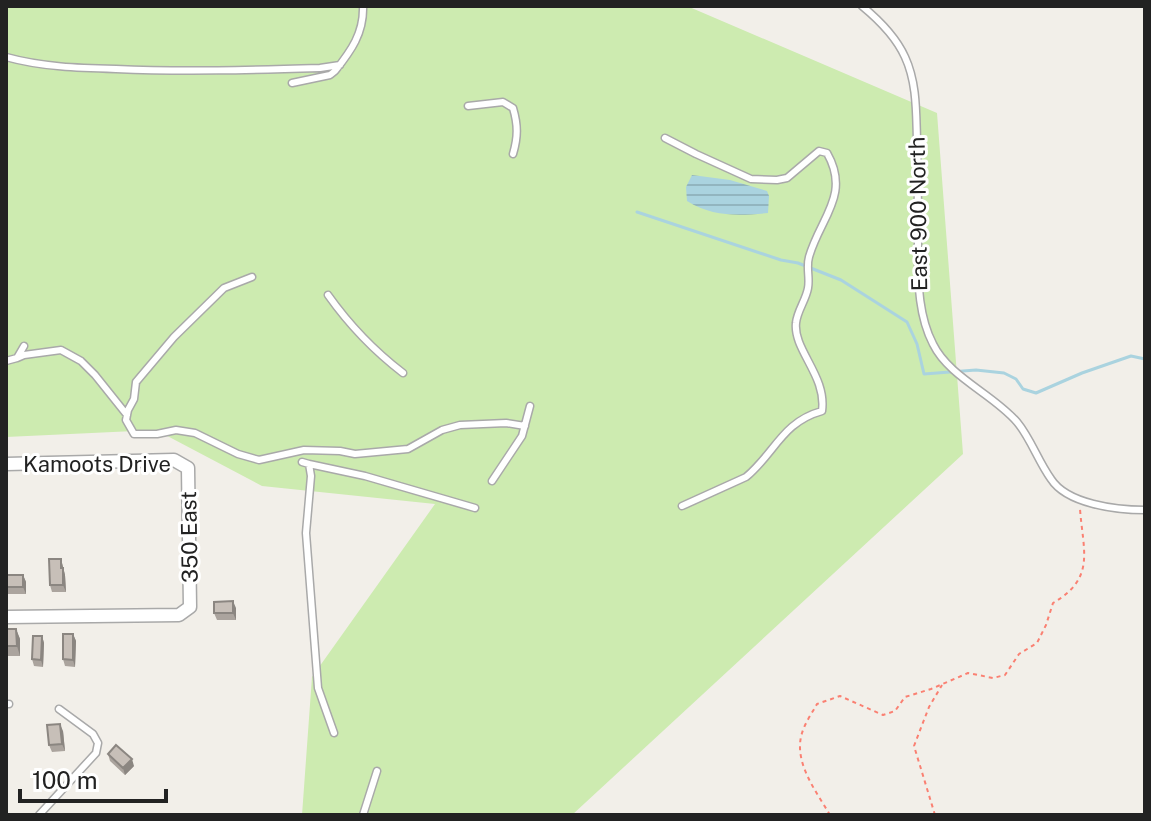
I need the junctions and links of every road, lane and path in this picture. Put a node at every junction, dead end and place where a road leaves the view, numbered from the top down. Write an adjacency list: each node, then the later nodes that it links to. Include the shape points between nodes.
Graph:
1 (363, 6): 4 (lane, via 358,38)
2 (862, 6): 21 (lane, East 900 North, via 897,42 913,80 921,312 933,345 1018,423 1053,482)
3 (6, 57): 4 (lane, via 77,68 178,72)
4 (340, 65): 5 (lane, via 330,75)
5 (292, 83)
6 (468, 106): 8 (lane, via 503,102 513,108)
7 (665, 138): 22 (lane, via 751,179 787,178 819,151 827,153 836,186 808,259 808,286 796,324 817,376 822,411 792,425 746,477)
8 (513, 154)
9 (252, 277): 16 (lane, via 224,288 174,337 136,382)
10 (328, 295): 14 (lane, via 367,343)
11 (24, 346): 12 (lane)
12 (17, 358): 13 (lane); 16 (lane, via 61,350 81,361)
13 (6, 361)
14 (403, 373)
15 (530, 406): 17 (lane)
16 (127, 415): 17 (lane, via 134,434 195,433 259,460 304,450 355,454 408,449 460,425)
17 (525, 426): 20 (lane)
18 (6, 464): 19 (street, Kamoots Drive, via 174,460)
19 (188, 468): 25 (street, 350 East, via 190,607 179,615)
20 (492, 481)
21 (1079, 500): 24 (lane, East 900 North); 26 (path, via 1086,555 1079,580 1053,603 1037,643 1019,654 1005,675 968,673)
22 (682, 506)
23 (475, 508): 28 (lane, via 306,463 311,476 306,533 318,688)
24 (1145, 510)
25 (6, 617)
26 (942, 685): 32 (path, via 905,697 895,711 883,715 840,696 817,704 802,731 799,750); 33 (path, via 914,746)
27 (59, 709): 30 (lane, via 98,743 96,753)
28 (334, 733)
29 (377, 771): 31 (lane)
30 (39, 815)
31 (363, 815)
32 (830, 815)
33 (935, 815)

